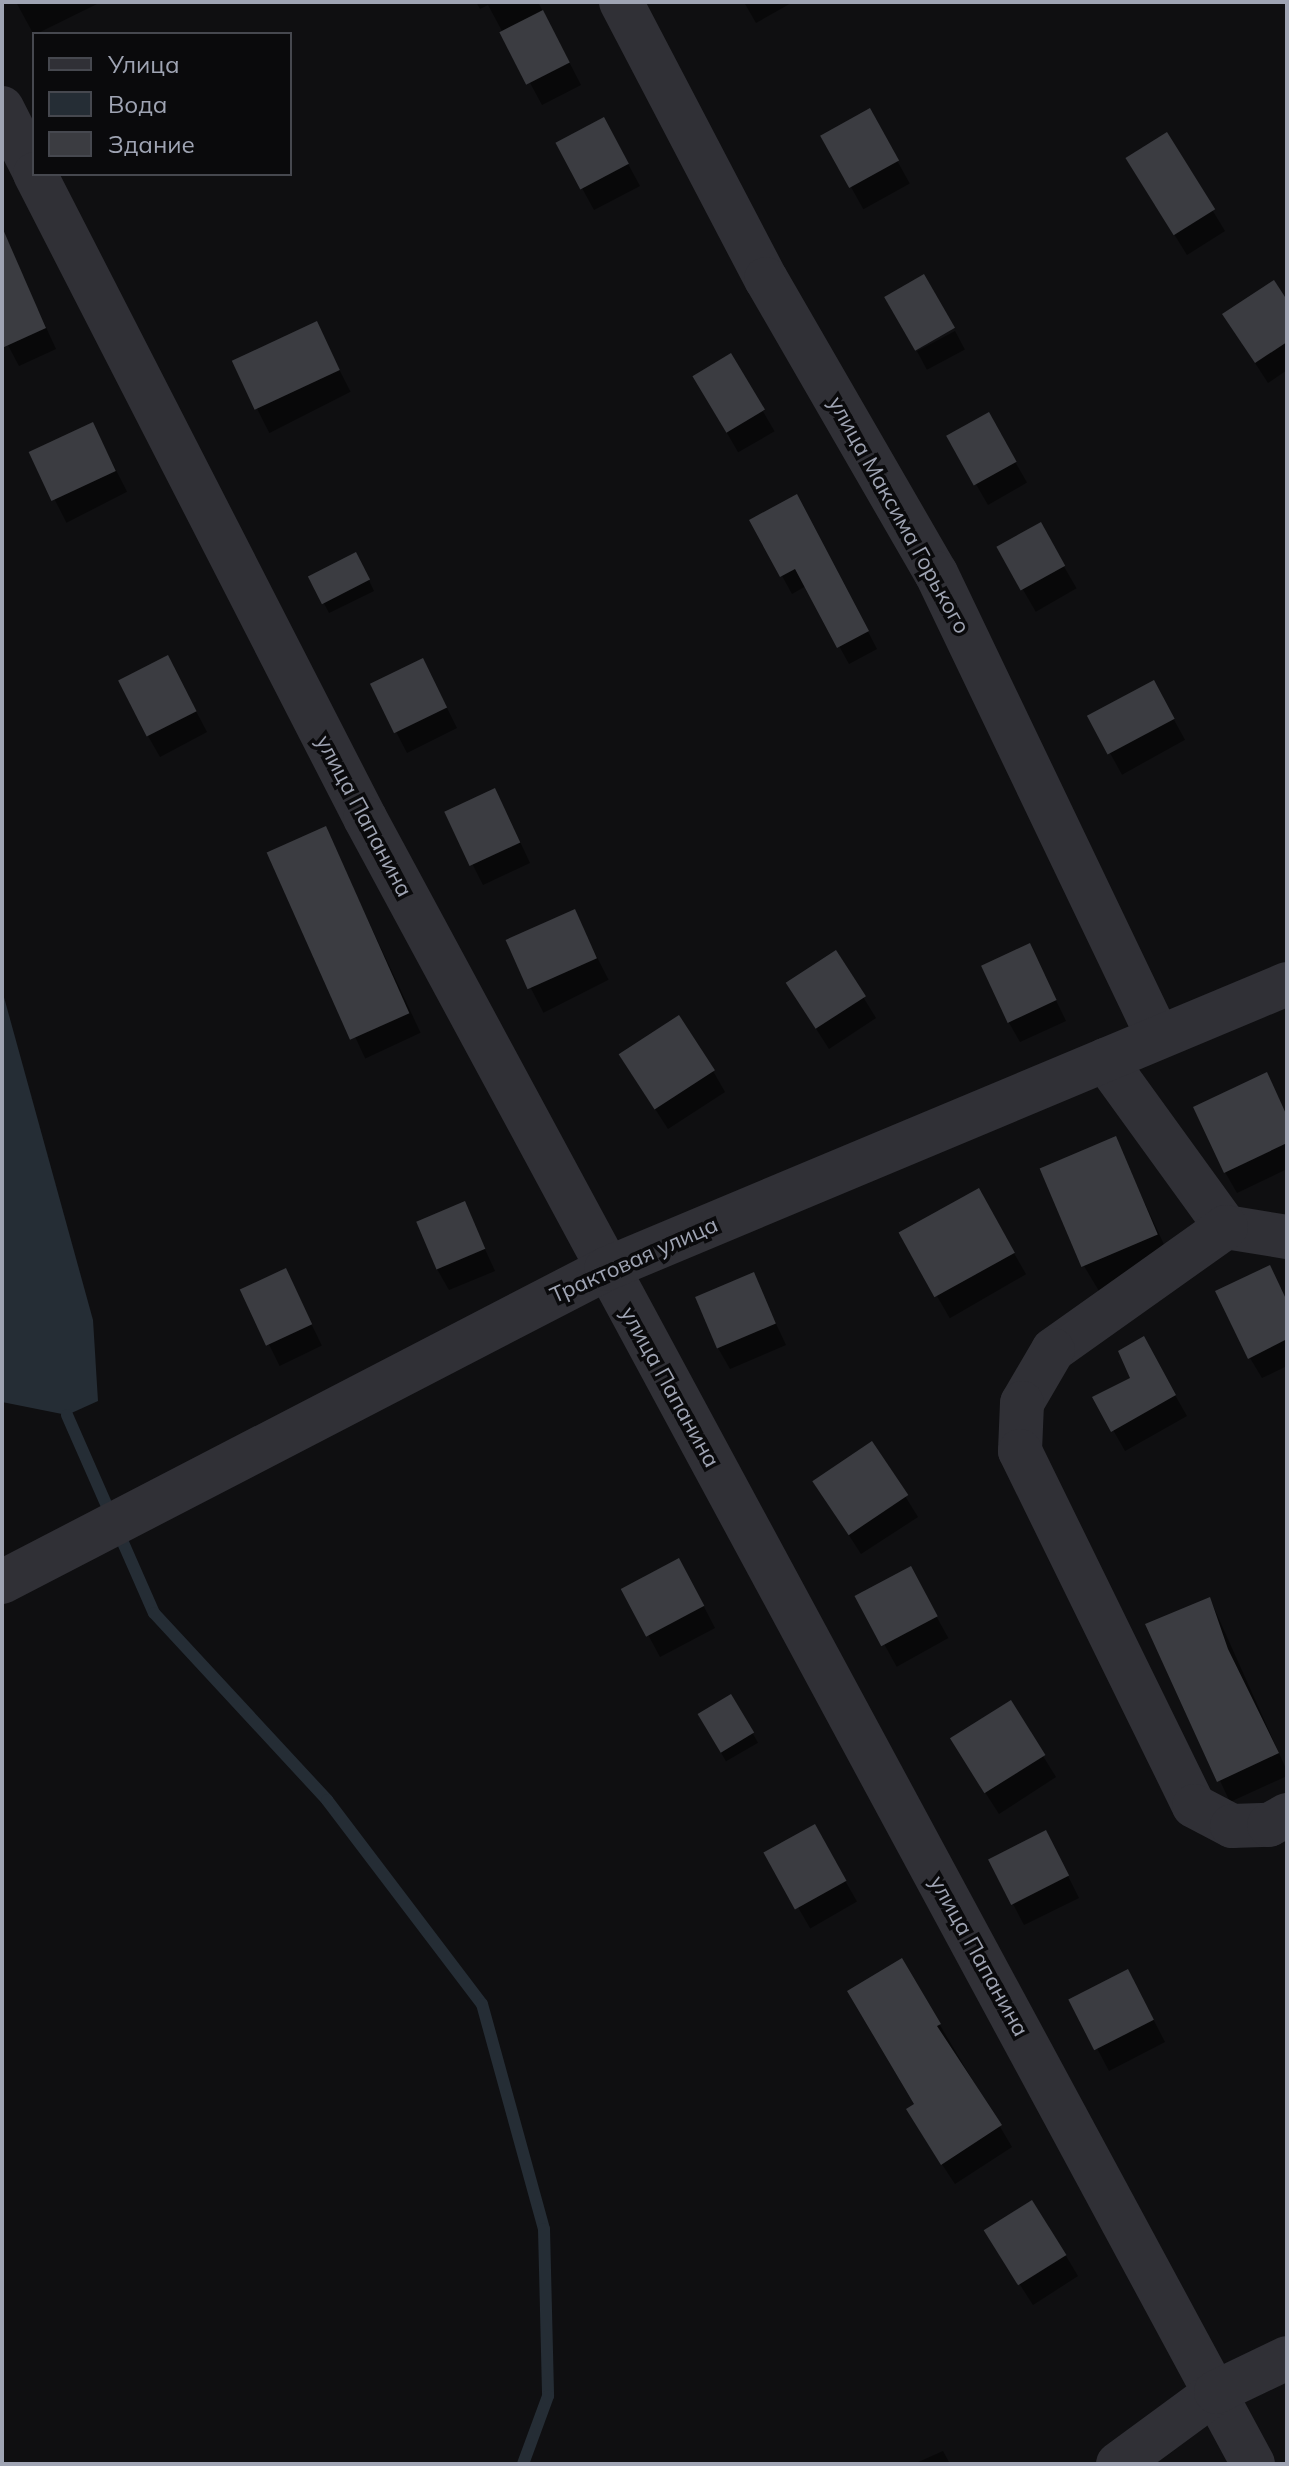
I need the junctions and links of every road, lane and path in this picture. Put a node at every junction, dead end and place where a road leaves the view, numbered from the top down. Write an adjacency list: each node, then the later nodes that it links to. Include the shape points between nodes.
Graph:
1 (621, 2): 6 (street, улица Максима Горького, via 766,279 936,573)
2 (2, 108): 3 (street, улица Папанина)
3 (32, 167)
4 (37, 176): 10 (street, улица Папанина, via 225,551)
5 (1287, 984): 6 (street, Трактовая улица)
6 (1158, 1037): 7 (street, Трактовая улица)
7 (1105, 1060): 8 (street); 10 (street, Трактовая улица)
8 (1226, 1227): 9 (street); 12 (street, via 1053,1350 1022,1403 1020,1451 1194,1806 1232,1826 1269,1825)
9 (1287, 1237)
10 (606, 1269): 11 (street, Трактовая улица); 14 (street, улица Папанина)
11 (2, 1582)
12 (1287, 1815)
13 (1287, 2358): 14 (street)
14 (1216, 2392): 15 (street); 16 (street, улица Папанина)
15 (1118, 2464)
16 (1253, 2464)

